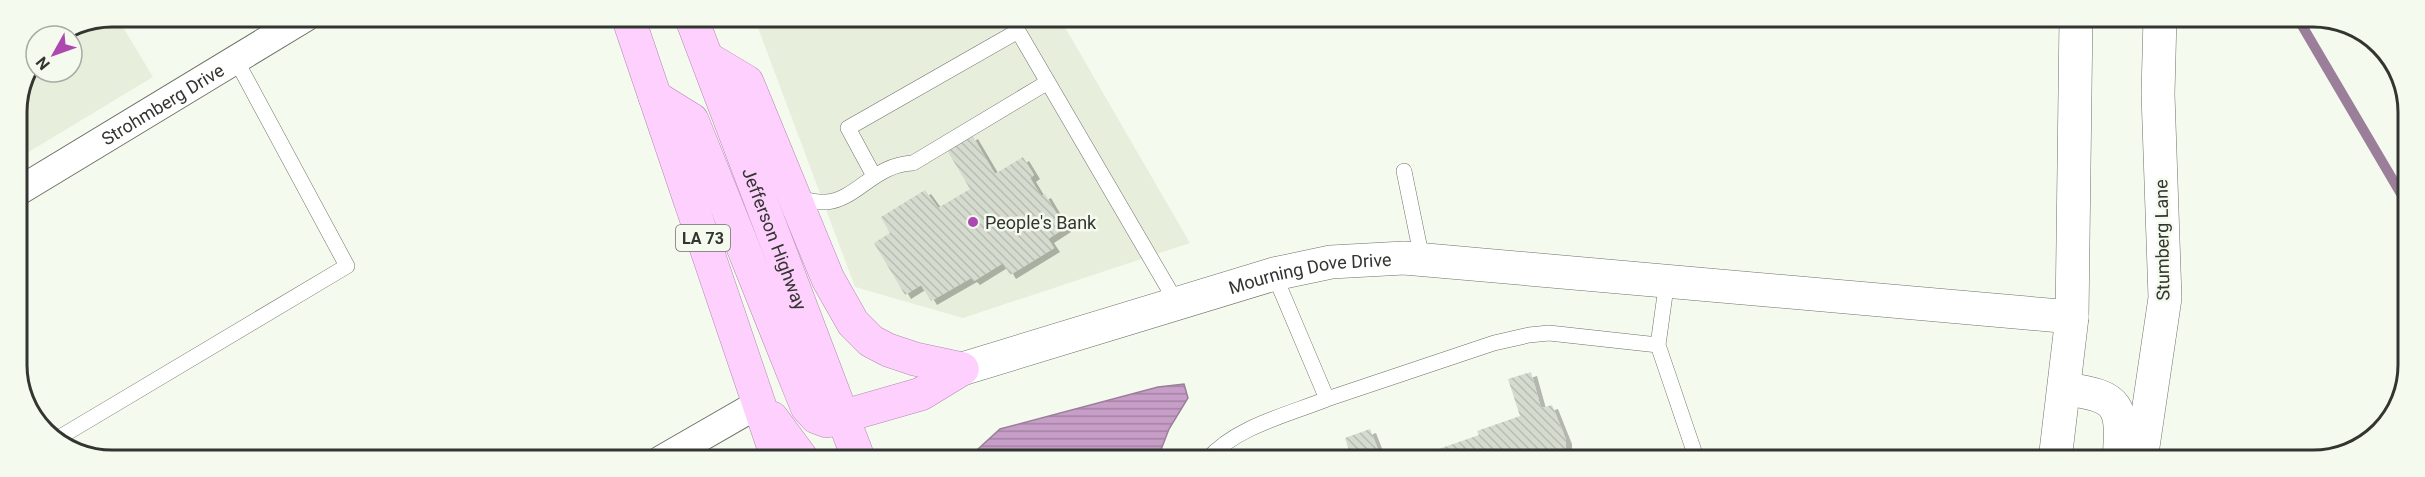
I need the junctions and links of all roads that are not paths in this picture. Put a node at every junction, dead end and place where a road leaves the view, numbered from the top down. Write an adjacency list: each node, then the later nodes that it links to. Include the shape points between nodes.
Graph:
1 (290, 27): 7 (street, Strohmberg Drive)
2 (631, 27): 9 (main road, LA 73)
3 (695, 27): 6 (main road, Jefferson Highway)
4 (2076, 27): 18 (street)
5 (2160, 27): 34 (street, Stumberg Lane, via 2158,94 2165,298)
6 (707, 58): 13 (main road, via 747,82); 24 (main road, Jefferson Highway)
7 (236, 60): 12 (street, Strohmberg Drive); 25 (lane, via 348,266)
8 (1048, 82): 11 (lane, via 913,164 891,166); 11 (lane, via 1018,31 848,128); 17 (lane)
9 (655, 97): 23 (main road, LA 73); 24 (main road, via 692,120 807,407 826,421)
10 (1404, 171): 14 (lane)
11 (874, 176): 13 (lane, via 837,199)
12 (27, 186)
13 (793, 197): 20 (main road, via 828,279 853,323 871,341 888,350)
14 (1422, 259): 15 (street, Mourning Dove Drive, via 1331,262); 16 (street, Mourning Dove Drive)
15 (1274, 274): 17 (street, Mourning Dove Drive); 22 (lane)
16 (1667, 280): 18 (street, Mourning Dove Drive); 19 (lane)
17 (1178, 305): 20 (street, Mourning Dove Drive)
18 (2072, 317): 21 (street)
19 (1658, 345): 22 (lane, via 1529,334); 31 (lane)
20 (962, 369): 24 (main road, via 921,394)
21 (2065, 388): 32 (street); 33 (street, via 2102,396 2112,404 2120,414)
22 (1327, 399): 30 (lane, via 1239,435)
23 (760, 404): 26 (street); 27 (main road, LA 73); 28 (main road)
24 (844, 416): 29 (main road, Jefferson Highway)
25 (64, 435)
26 (679, 450)
27 (775, 450)
28 (795, 450)
29 (856, 450)
30 (1216, 450)
31 (1694, 450)
32 (2056, 450)
33 (2120, 450)
34 (2142, 450)

